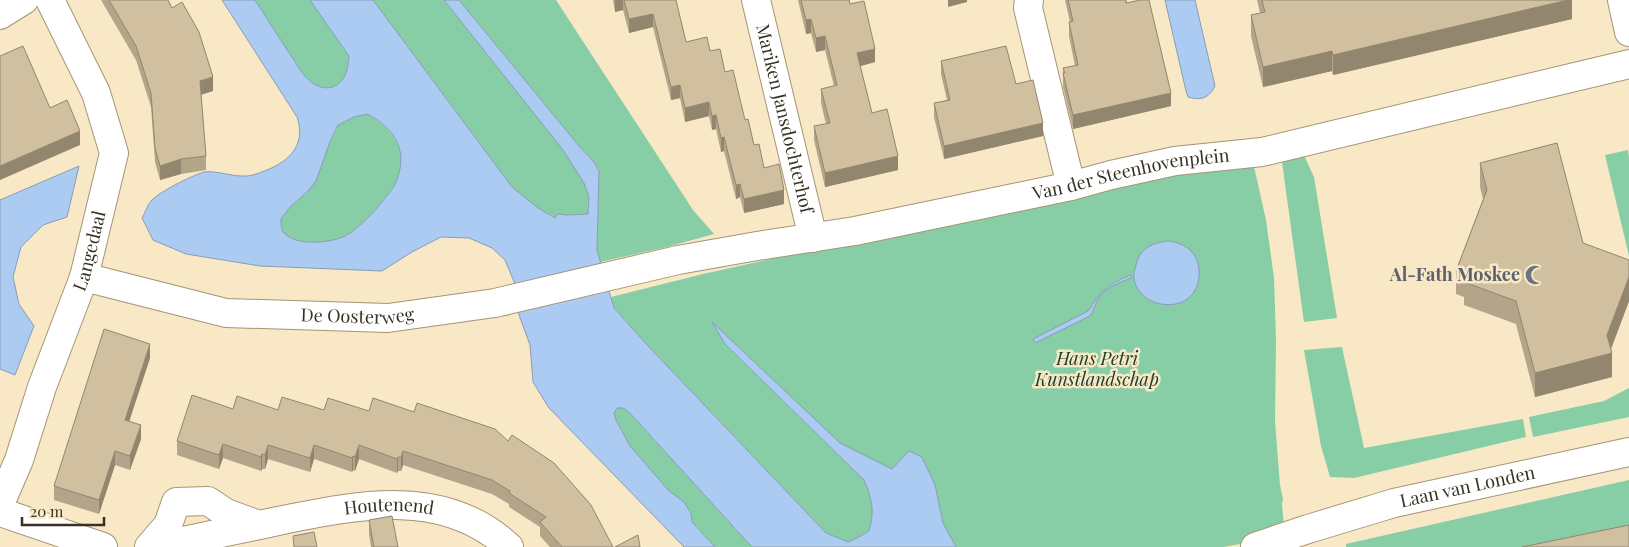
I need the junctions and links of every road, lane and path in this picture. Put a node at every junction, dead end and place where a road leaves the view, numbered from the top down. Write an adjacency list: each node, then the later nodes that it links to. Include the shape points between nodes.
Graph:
1 (24, 0): 6 (street)
2 (50, 0): 12 (street, Langedaal, via 96,93 114,153)
3 (756, 0): 10 (street, Mariken Jansdochterhof)
4 (1029, 0): 9 (street, via 1028,8)
5 (1622, 0): 7 (street)
6 (0, 15)
7 (1629, 32)
8 (1629, 64): 9 (street, Van der Steenhovenplein, via 1262,152 1175,161)
9 (1071, 186): 10 (street, Van der Steenhovenplein)
10 (813, 238): 11 (street, Van der Steenhovenplein, via 725,251)
11 (631, 271): 12 (street, De Oosterweg, via 495,304 388,318 226,313)
12 (84, 277): 14 (street, Langedaal, via 42,387 19,460)
13 (1629, 452): 17 (street, Laan van Londen, via 1394,503)
14 (0, 504)
15 (0, 512): 18 (street)
16 (259, 525): 19 (street, via 226,513 208,501 176,502 168,525); 20 (street, Houtenend); 21 (street, Houtenend, via 379,504 433,508 470,520 492,532)
17 (1310, 538): 22 (street, Laan van Londen)
18 (103, 547)
19 (150, 547)
20 (155, 547)
21 (509, 547)
22 (1255, 547)

